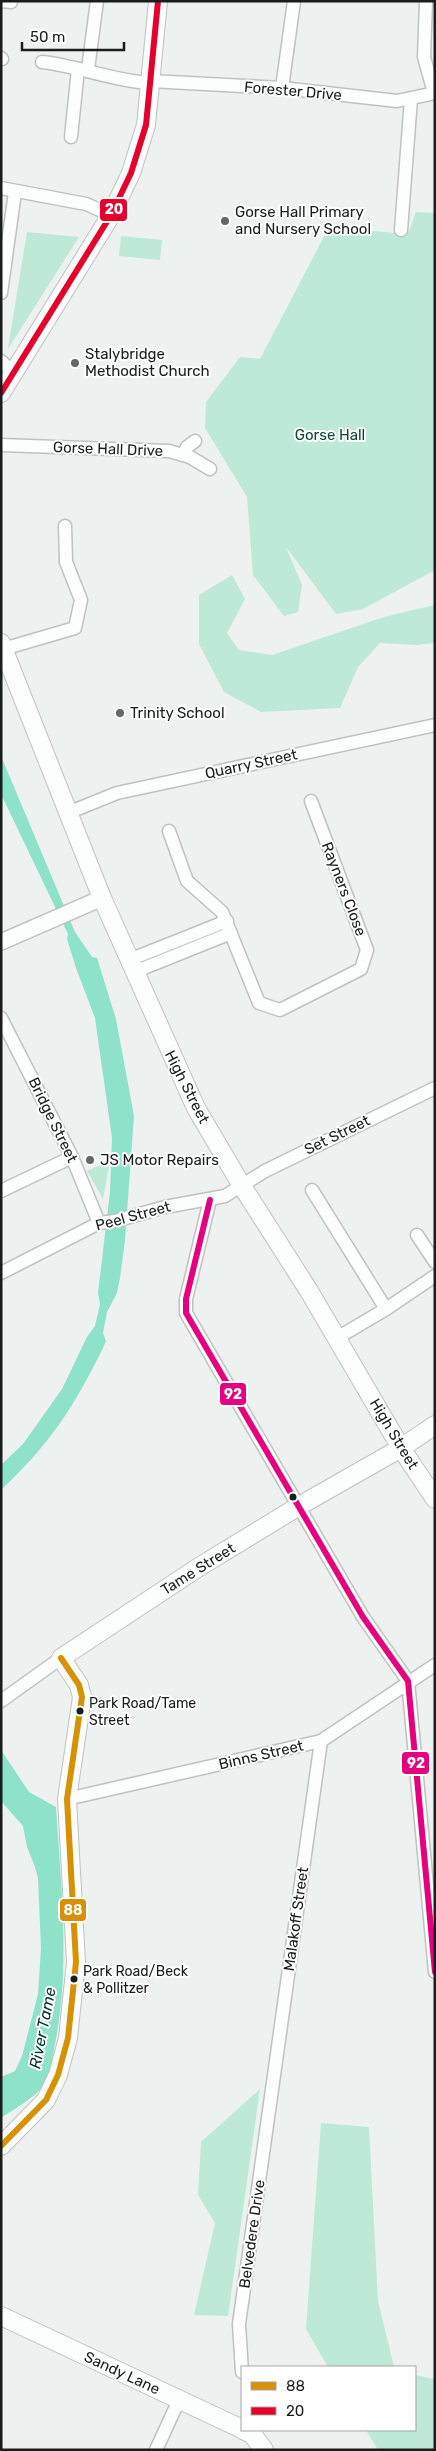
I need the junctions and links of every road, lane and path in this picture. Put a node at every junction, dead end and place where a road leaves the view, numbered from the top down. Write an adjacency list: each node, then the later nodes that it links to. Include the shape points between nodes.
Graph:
1 (97, 1): 6 (street)
2 (158, 1): 7 (main road)
3 (294, 1): 8 (street)
4 (426, 1): 9 (street, via 424,57)
5 (42, 62): 6 (street, Forester Drive)
6 (83, 69): 7 (street, Forester Drive, via 133,82); 11 (street)
7 (150, 82): 8 (street, Forester Drive); 14 (main road, via 146,125)
8 (282, 88): 10 (street, Forester Drive, via 397,101)
9 (434, 93): 10 (street, Forester Drive)
10 (411, 99): 15 (street)
11 (71, 136)
12 (1, 188): 13 (street)
13 (16, 192): 14 (street, via 86,204); 16 (street)
14 (111, 215): 17 (main road)
15 (401, 230)
16 (1, 293)
17 (7, 366): 18 (main road)
18 (1, 392)
19 (195, 441): 21 (street)
20 (1, 444): 21 (street, Gorse Hall Drive, via 169,451)
21 (183, 455): 22 (street, Gorse Hall Drive)
22 (210, 469)
23 (65, 526): 24 (street, via 66,562 82,600 75,628)
24 (2, 646): 27 (main road, High Street)
25 (435, 725): 27 (street, Quarry Street, via 116,793)
26 (311, 801): 30 (street, Rayners Close, via 367,950 361,969 280,1010 259,1003)
27 (70, 812): 29 (main road, High Street)
28 (169, 831): 30 (street, Rayners Close, via 187,881 222,912)
29 (102, 898): 31 (street); 32 (main road, High Street)
30 (229, 927): 32 (street)
31 (1, 942)
32 (132, 966): 36 (main road, High Street, via 196,1108)
33 (1, 1018): 35 (street, Bridge Street)
34 (435, 1088): 36 (street, Set Street, via 265,1171)
35 (72, 1157): 38 (street); 40 (street, Bridge Street)
36 (242, 1186): 39 (street, Peel Street); 46 (main road, High Street)
37 (312, 1190): 45 (street)
38 (1, 1191)
39 (210, 1200): 40 (street, Peel Street); 50 (street, via 186,1299 186,1313)
40 (99, 1223): 43 (street, Peel Street)
41 (417, 1235): 42 (street)
42 (435, 1262)
43 (1, 1273)
44 (435, 1276): 45 (street)
45 (386, 1309): 46 (street)
46 (337, 1338): 48 (main road, High Street)
47 (435, 1425): 48 (main road, Tame Street)
48 (402, 1448): 49 (main road, High Street); 50 (main road, Tame Street)
49 (435, 1499)
50 (299, 1506): 51 (main road, Tame Street); 53 (street, via 364,1617)
51 (61, 1658): 54 (street, Tame Street); 56 (main road, via 79,1685 82,1697)
52 (435, 1665): 53 (street, Binns Street)
53 (408, 1681): 55 (street, Binns Street); 57 (street)
54 (1, 1701)
55 (321, 1741): 56 (street, Binns Street); 58 (street, Malakoff Street)
56 (67, 1800): 59 (main road, via 76,1962 68,2038 58,2075 46,2100)
57 (435, 1972)
58 (271, 2098): 61 (street, Belvedere Drive, via 239,2324)
59 (1, 2146)
60 (1, 2316): 62 (main road, Sandy Lane)
61 (242, 2366)
62 (179, 2400): 63 (main road, Sandy Lane); 65 (street)
63 (241, 2428)
64 (247, 2431): 66 (main road, Sandy Lane)
65 (156, 2450)
66 (264, 2450)

